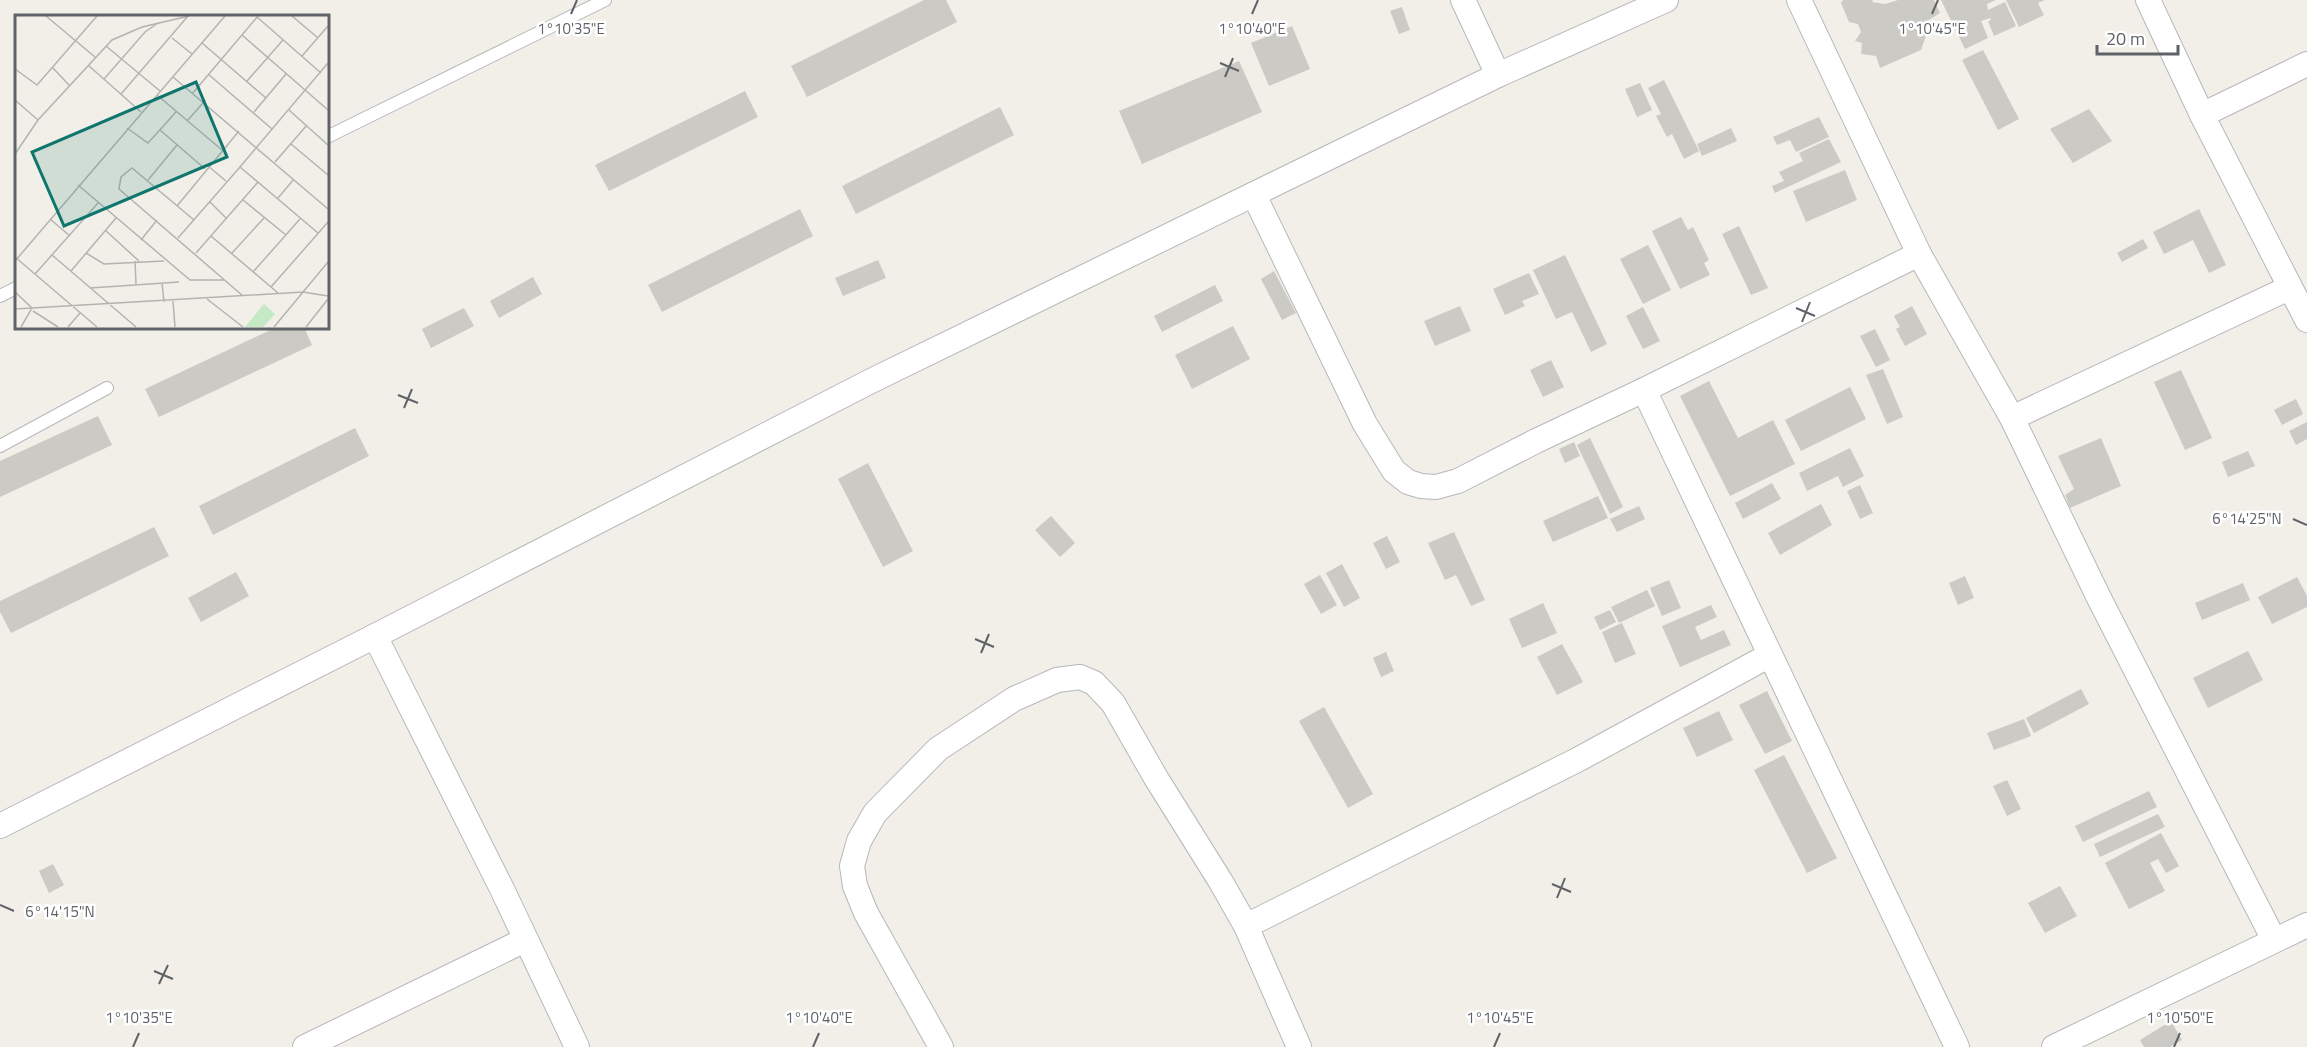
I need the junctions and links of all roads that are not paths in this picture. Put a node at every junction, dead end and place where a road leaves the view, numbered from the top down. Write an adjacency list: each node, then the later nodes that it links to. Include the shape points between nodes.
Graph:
1 (605, 0): 9 (lane)
2 (1463, 0): 7 (street)
3 (1666, 0): 7 (street)
4 (1799, 0): 11 (street)
5 (2148, 0): 8 (street)
6 (2307, 64): 8 (street)
7 (1498, 75): 10 (street)
8 (2202, 115): 13 (street)
9 (328, 137)
10 (1254, 195): 17 (street, via 1365,424 1394,471 1408,482 1436,487 1458,481); 20 (street, via 871,381)
11 (1919, 254): 17 (street); 18 (street)
12 (15, 288): 14 (lane)
13 (2289, 288): 15 (street); 18 (street)
14 (0, 296)
15 (2307, 320)
16 (107, 388): 19 (lane)
17 (1644, 390): 21 (street)
18 (2012, 418): 26 (street)
19 (0, 446)
20 (375, 636): 22 (street); 25 (street)
21 (1770, 655): 24 (street, via 1579,759); 31 (street)
22 (0, 826)
23 (2307, 925): 26 (street)
24 (1246, 927): 29 (street, via 1113,703 1094,683 1080,677 1056,680 1014,699 938,749 875,813 859,841 852,867 855,886 866,913); 30 (street)
25 (525, 940): 27 (street); 28 (street)
26 (2274, 940): 32 (street)
27 (305, 1047)
28 (577, 1047)
29 (941, 1047)
30 (1299, 1047)
31 (1957, 1047)
32 (2054, 1047)

